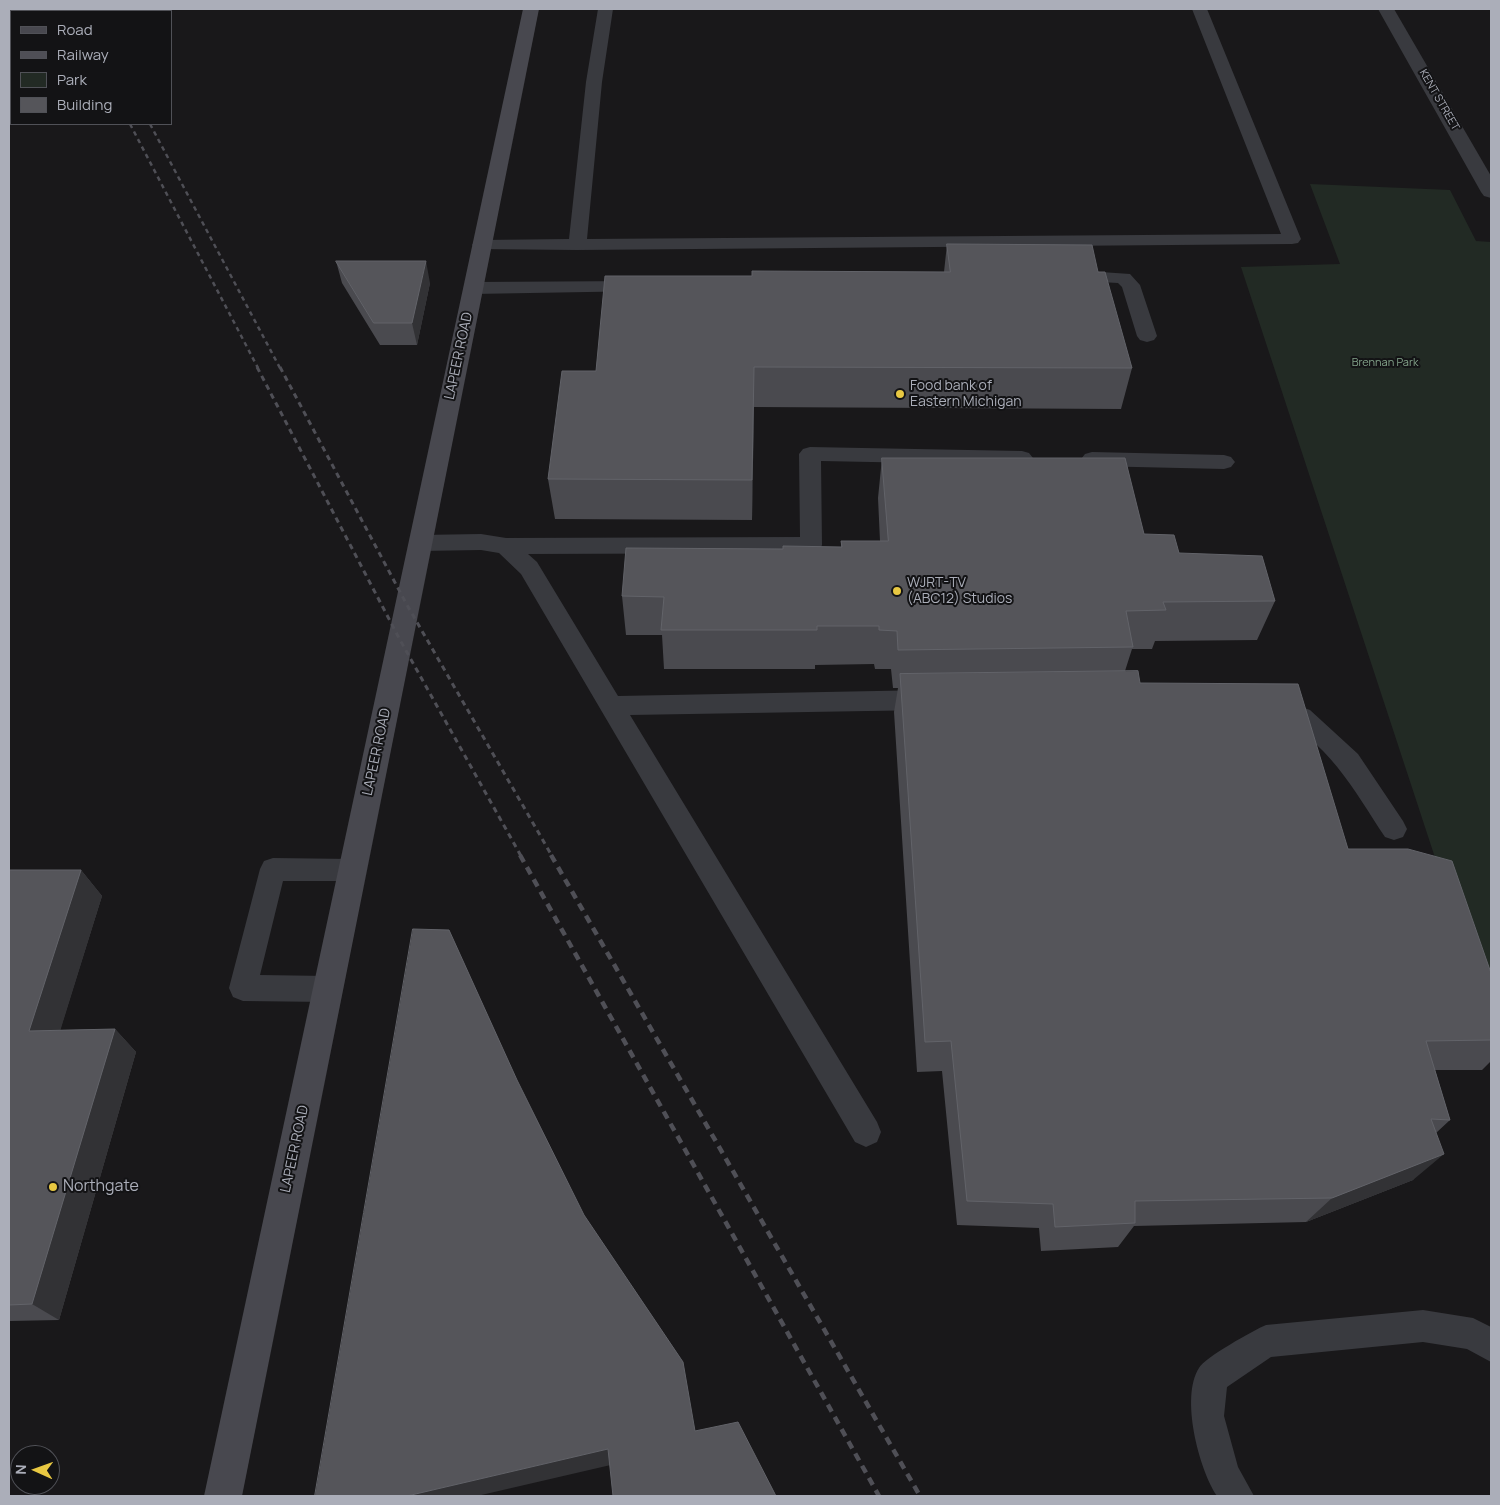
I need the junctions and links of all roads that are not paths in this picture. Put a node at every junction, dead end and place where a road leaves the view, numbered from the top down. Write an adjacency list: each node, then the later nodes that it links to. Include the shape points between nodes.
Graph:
1 (531, 9): 6 (main road, LAPEER ROAD)
2 (605, 9): 7 (lane)
3 (1200, 9): 7 (lane, via 1292,239)
4 (1386, 9): 5 (street, KENT STREET)
5 (1491, 192)
6 (481, 245): 7 (lane); 10 (main road, LAPEER ROAD)
7 (577, 245)
8 (1051, 276): 11 (lane, via 1123,278 1131,285)
9 (651, 287): 10 (lane)
10 (474, 288): 15 (main road, LAPEER ROAD)
11 (1147, 336)
12 (1047, 459): 16 (lane, via 810,454 811,544)
13 (1076, 459): 14 (lane)
14 (1224, 462)
15 (420, 543): 16 (lane, via 481,542); 21 (main road, LAPEER ROAD)
16 (506, 546): 19 (lane, via 529,568)
17 (952, 699): 19 (lane)
18 (1256, 702): 20 (lane, via 1301,716 1349,761)
19 (611, 706): 23 (lane)
20 (1394, 829)
21 (352, 870): 22 (main road, LAPEER ROAD); 22 (lane, via 272,869 243,988)
22 (328, 989): 25 (main road, LAPEER ROAD)
23 (866, 1132)
24 (1491, 1346): 26 (lane, via 1473,1334 1423,1326 1266,1341 1211,1378 1207,1416 1223,1475)
25 (223, 1496)
26 (1237, 1496)

